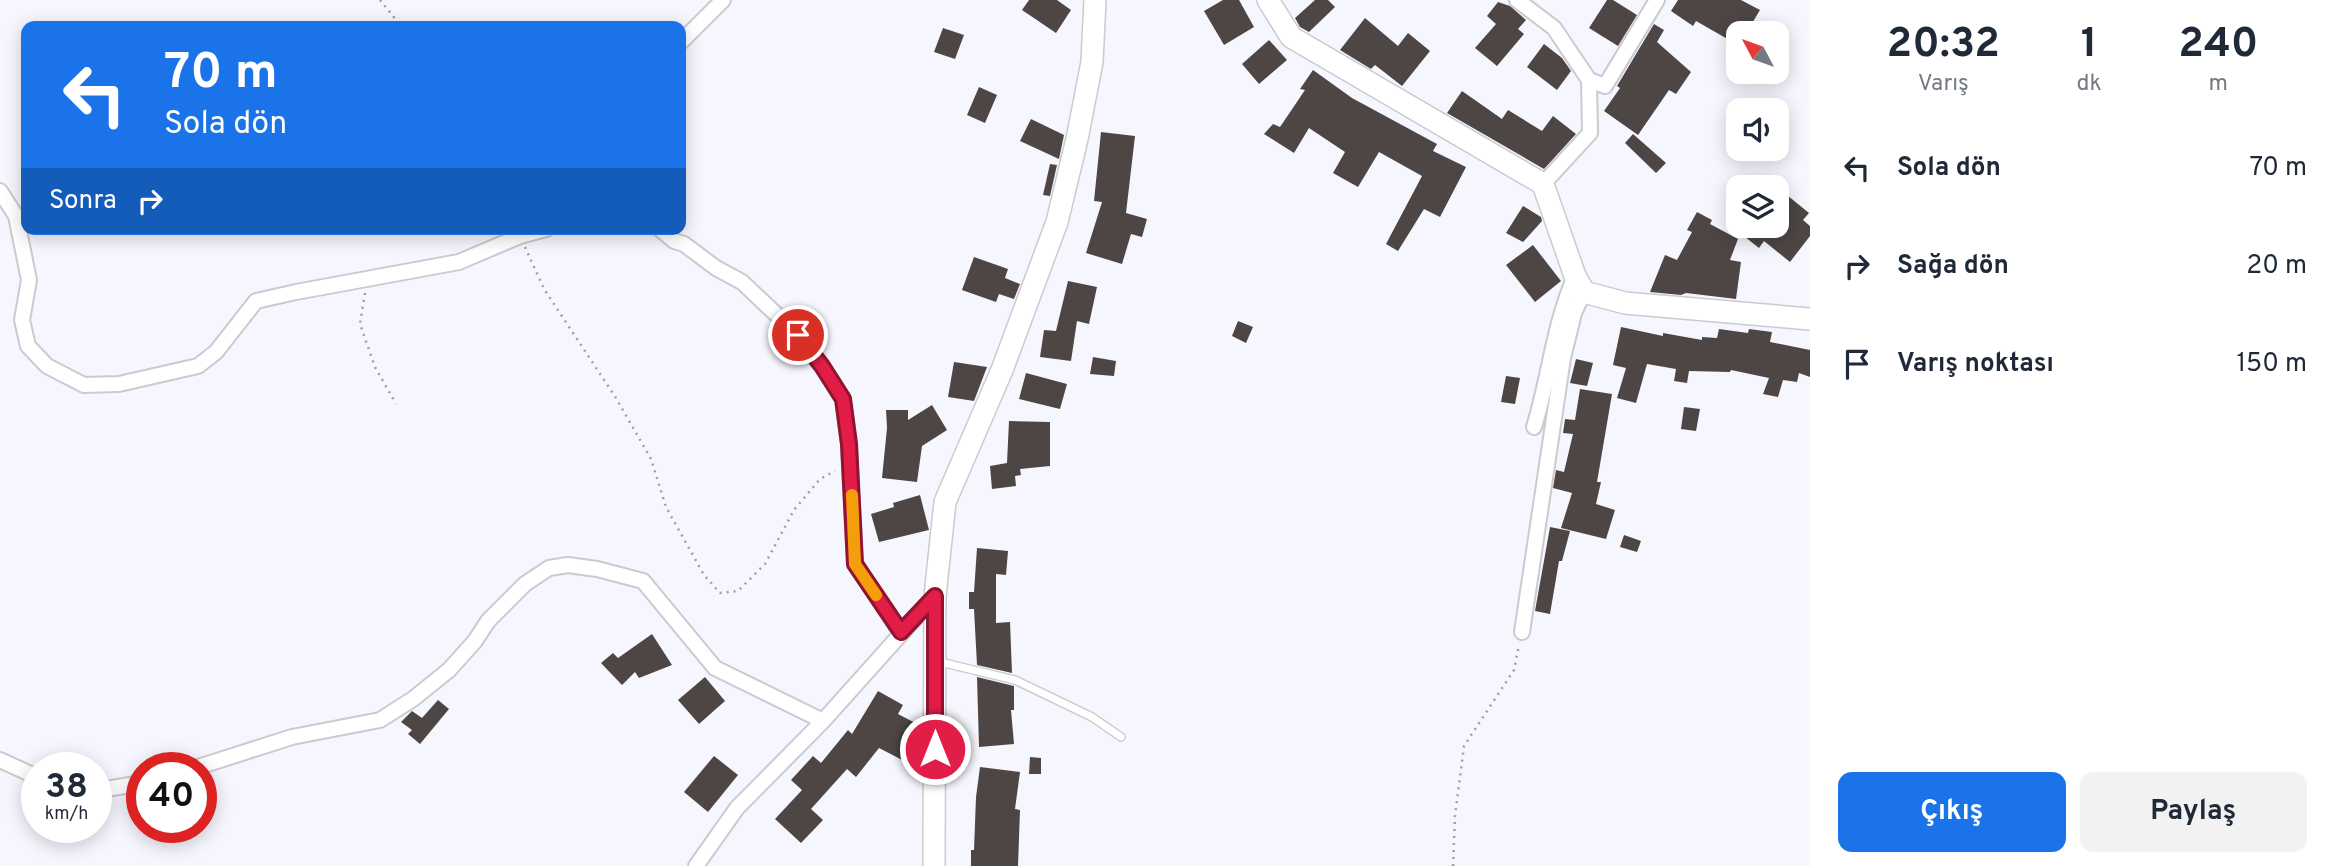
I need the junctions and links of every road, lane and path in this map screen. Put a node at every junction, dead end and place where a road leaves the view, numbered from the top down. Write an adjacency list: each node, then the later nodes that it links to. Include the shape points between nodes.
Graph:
1 (380, 0): 7 (path)
2 (723, 0): 8 (street)
3 (1095, 0): 21 (street, via 1092,62 1057,222 1002,370 945,502)
4 (1268, 0): 10 (street, via 1291,37)
5 (1517, 0): 9 (street, via 1554,28)
6 (1657, 0): 9 (street, via 1605,86)
7 (397, 21)
8 (686, 37)
9 (1589, 80): 10 (street, via 1590,133)
10 (1543, 184): 16 (street)
11 (0, 191): 15 (street, via 16,216 29,280 22,320 29,346 47,366 84,384 119,384 198,366 216,352 256,301)
12 (524, 235): 14 (street)
13 (667, 235): 20 (street, via 742,282 798,335 843,399)
14 (520, 236): 15 (street, via 459,262); 20 (path, via 544,289 652,459 666,507 704,575 720,593 737,591 765,564 794,510 820,479)
15 (367, 279): 18 (path, via 360,324 375,367)
16 (1579, 284): 17 (street, via 1625,303); 19 (street, via 1563,303); 23 (street, via 1563,358)
17 (1810, 319)
18 (396, 404)
19 (1534, 427)
20 (850, 462): 22 (street, via 855,564)
21 (935, 596): 22 (street); 24 (street)
22 (901, 632): 25 (street)
23 (1522, 632): 32 (path, via 1514,670 1464,746)
24 (935, 661): 26 (lane, via 1015,680 1092,717); 31 (street)
25 (823, 721): 28 (street, via 715,668 643,581 568,565 549,568 524,584 449,670 380,720 292,737); 30 (street, via 737,808)
26 (1121, 737)
27 (0, 760): 29 (street)
28 (217, 761)
29 (21, 770)
30 (696, 866)
31 (934, 866)
32 (1453, 866)

